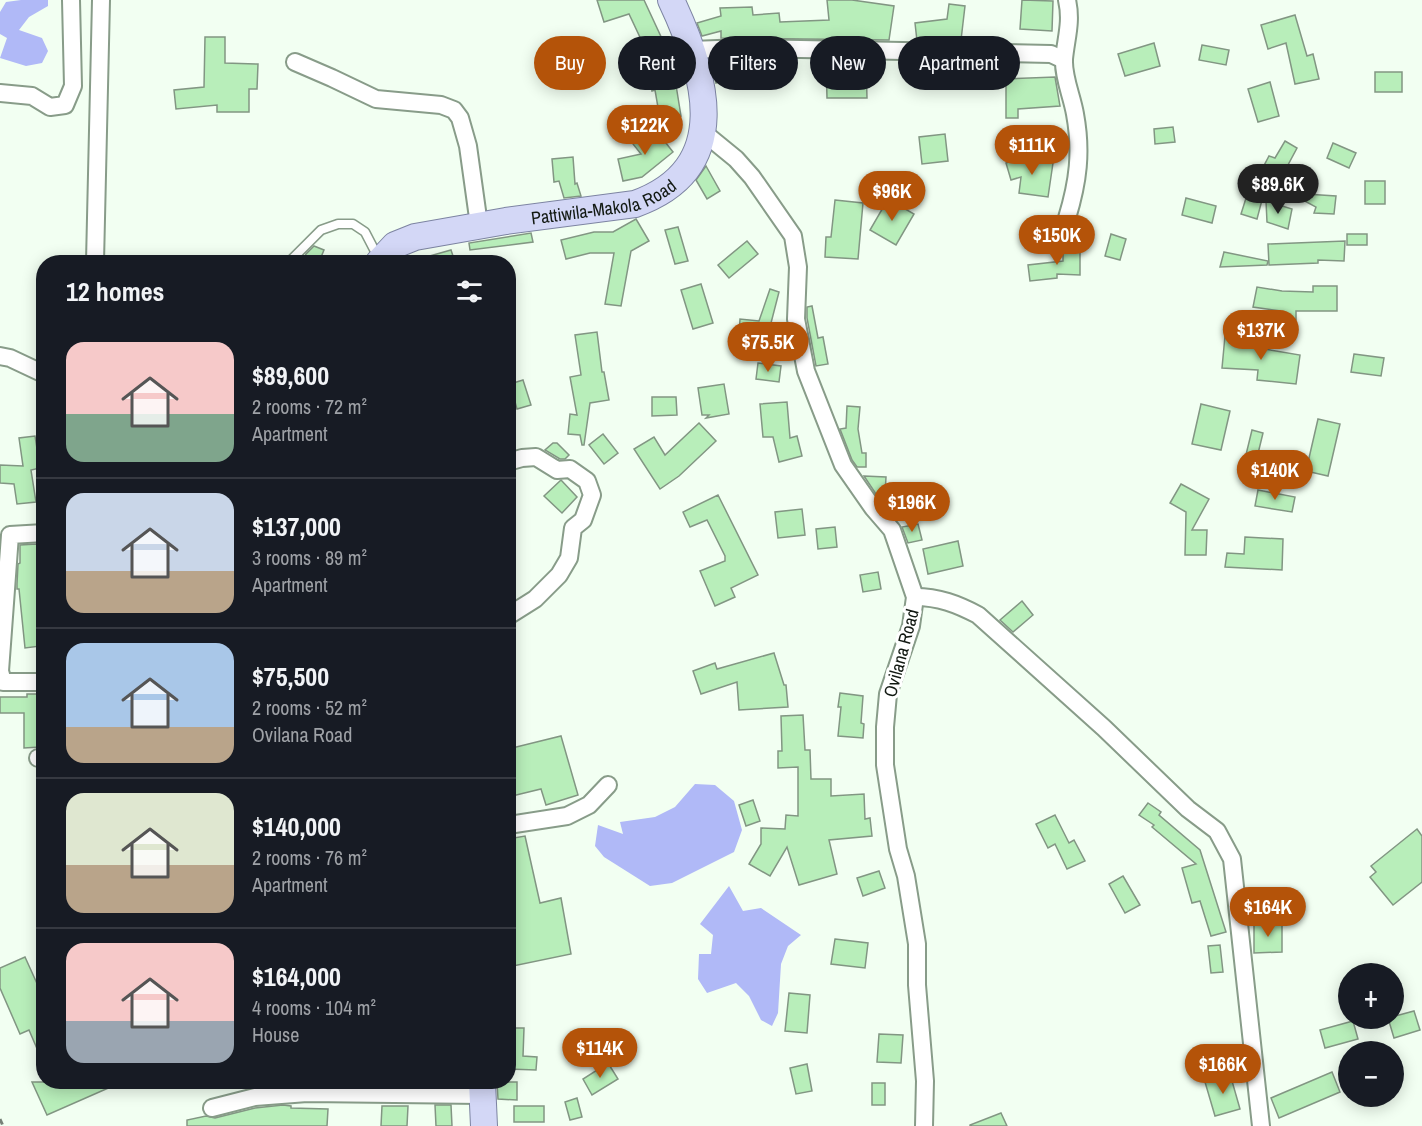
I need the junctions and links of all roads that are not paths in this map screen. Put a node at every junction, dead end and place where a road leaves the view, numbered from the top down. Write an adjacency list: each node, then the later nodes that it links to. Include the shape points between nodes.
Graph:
1 (71, 0): 10 (street, via 73,86 65,105 50,107 32,96)
2 (101, 0): 14 (street)
3 (671, 0): 5 (main road, Pattiwila-Makola Road)
4 (1067, 0): 7 (street, via 1070,23)
5 (686, 36)
6 (696, 50): 7 (street, via 1051,54)
7 (1064, 60): 12 (street, via 1079,156)
8 (295, 62): 13 (street, via 376,99 441,105 454,110 468,146)
9 (696, 69): 11 (main road, Pattiwila-Makola Road, via 704,106)
10 (0, 93)
11 (703, 132): 13 (main road, Pattiwila-Makola Road, via 700,147 681,175 652,198 635,204); 22 (street, Ovilana Road, via 752,177 793,236 798,267 796,319 806,371 843,465 892,530)
12 (1067, 219)
13 (479, 225): 17 (main road, Pattiwila-Makola Road, via 415,237 395,245)
14 (95, 255)
15 (296, 255): 16 (lane, via 321,230 353,224 365,232)
16 (376, 255)
17 (385, 255)
18 (0, 356): 19 (street)
19 (36, 370)
20 (516, 460): 23 (street, via 536,457 557,470 570,469 587,481 592,495 583,520 573,528 569,558 559,575 535,599)
21 (36, 533): 24 (street, via 10,535 0,671 3,682)
22 (915, 597): 31 (street, Ovilana Road, via 911,626 888,694 885,765 917,944); 32 (street, via 954,602 978,615 1188,809 1217,831 1232,859)
23 (516, 611)
24 (36, 682)
25 (608, 785): 26 (street, via 589,805 567,816)
26 (516, 824)
27 (447, 1089): 29 (street, via 255,1097)
28 (482, 1089): 30 (main road)
29 (212, 1108)
30 (484, 1126)
31 (924, 1126)
32 (1261, 1126)

